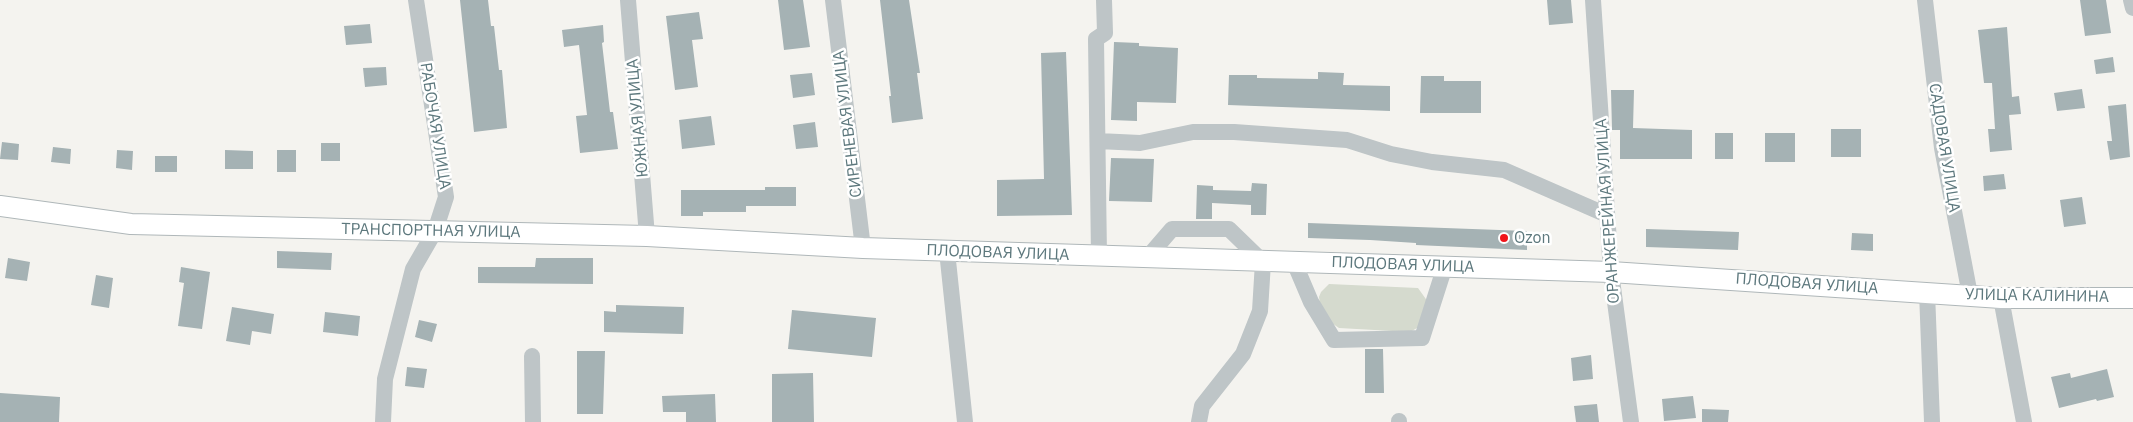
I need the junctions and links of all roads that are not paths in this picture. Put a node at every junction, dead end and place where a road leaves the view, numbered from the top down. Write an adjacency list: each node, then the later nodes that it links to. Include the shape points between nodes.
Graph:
1 (416, 0): 12 (street, РАБОЧАЯ УЛИЦА, via 446,197)
2 (628, 0): 13 (street, ЮЖНАЯ УЛИЦА)
3 (833, 0): 14 (street, СИРЕНЕВАЯ УЛИЦА)
4 (1104, 0): 9 (street, via 1105,33 1096,39)
5 (1593, 0): 11 (street, ОРАНЖЕРЕЙНАЯ УЛИЦА)
6 (1925, 0): 23 (street, САДОВАЯ УЛИЦА, via 1942,148)
7 (2131, 0): 8 (street)
8 (2133, 8)
9 (1098, 141): 11 (street, via 1140,143 1193,132 1347,140 1391,154 1432,162 1504,170); 16 (street)
10 (0, 206): 12 (main road, ТРАНСПОРТНАЯ УЛИЦА, via 131,224)
11 (1607, 215): 21 (street, ОРАНЖЕРЕЙНАЯ УЛИЦА)
12 (435, 231): 13 (main road, ТРАНСПОРТНАЯ УЛИЦА); 27 (street, РАБОЧАЯ УЛИЦА, via 413,269 385,379)
13 (647, 236): 14 (main road, ТРАНСПОРТНАЯ УЛИЦА)
14 (863, 248): 15 (main road, ПЛОДОВАЯ УЛИЦА)
15 (947, 251): 16 (main road, ПЛОДОВАЯ УЛИЦА); 29 (street)
16 (1099, 256): 17 (main road, ПЛОДОВАЯ УЛИЦА)
17 (1147, 258): 18 (main road, ПЛОДОВАЯ УЛИЦА); 18 (street, via 1172,229 1229,229)
18 (1263, 262): 19 (main road, ПЛОДОВАЯ УЛИЦА); 30 (street, via 1260,311 1243,354 1202,406)
19 (1294, 262): 20 (main road, ПЛОДОВАЯ УЛИЦА); 20 (street, via 1311,302 1334,340 1422,338)
20 (1445, 266): 21 (main road, ПЛОДОВАЯ УЛИЦА)
21 (1610, 272): 22 (main road, ПЛОДОВАЯ УЛИЦА); 31 (street, ОРАНЖЕРЕЙНАЯ УЛИЦА)
22 (1934, 292): 23 (main road, УЛИЦА КАЛИНИНА); 32 (street)
23 (1970, 295): 24 (main road, УЛИЦА КАЛИНИНА)
24 (2002, 298): 25 (main road, УЛИЦА КАЛИНИНА); 33 (street)
25 (2133, 298)
26 (532, 356): 28 (street)
27 (383, 422)
28 (533, 422)
29 (965, 422)
30 (1199, 422)
31 (1631, 422)
32 (1932, 422)
33 (2024, 422)

